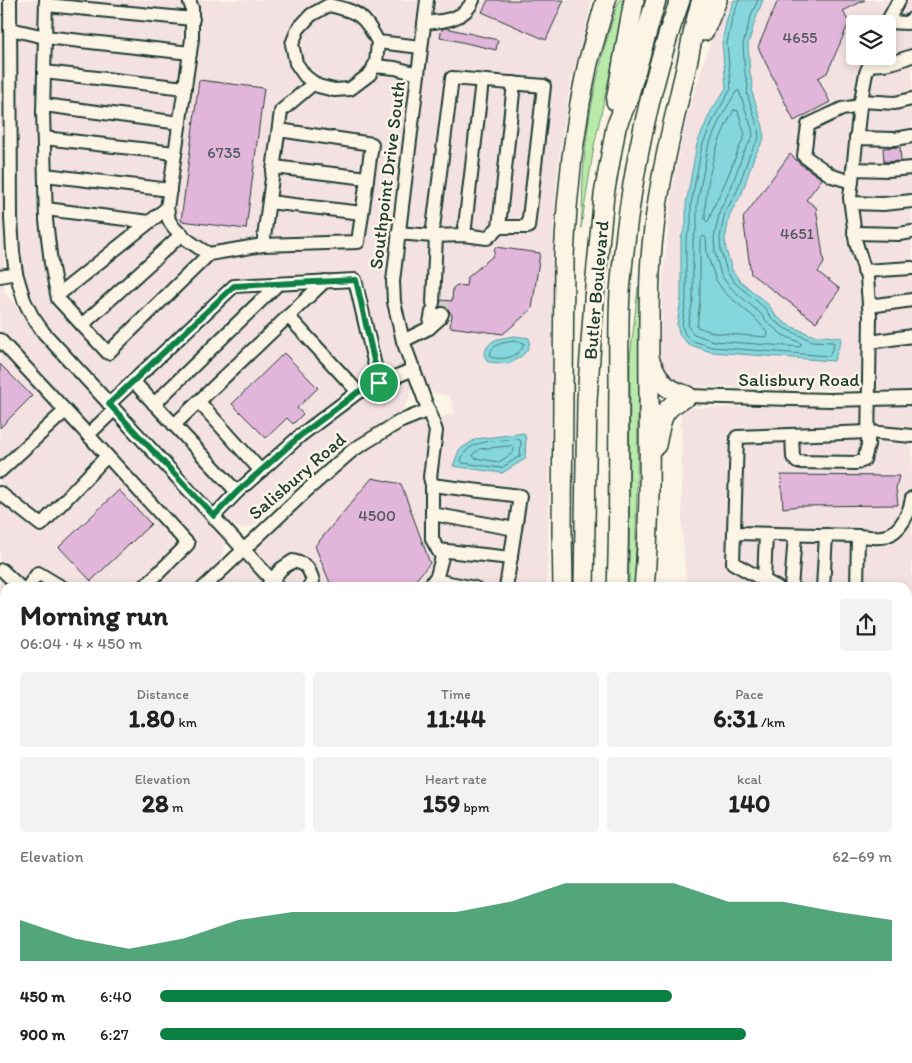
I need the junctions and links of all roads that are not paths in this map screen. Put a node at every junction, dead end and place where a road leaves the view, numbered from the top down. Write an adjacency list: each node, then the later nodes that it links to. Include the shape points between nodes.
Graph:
1 (189, 0): 15 (street)
2 (427, 0): 17 (street, Southpoint Drive South)
3 (473, 0): 17 (street, via 470,9 451,21)
4 (606, 0): 123 (highway, via 580,102 567,207 564,256)
5 (634, 0): 39 (highway, via 616,100)
6 (656, 0): 39 (highway, Butler Boulevard, via 627,101)
7 (680, 0): 136 (highway, via 646,118 626,235 620,303)
8 (702, 0): 30 (highway)
9 (716, 0): 30 (highway)
10 (899, 0): 14 (street)
11 (46, 2): 15 (street); 20 (street)
12 (328, 3): 21 (street, via 350,10 368,22); 32 (street, via 298,29 292,44 296,63)
13 (7, 5): 19 (street)
14 (891, 15)
15 (192, 19): 23 (street)
16 (912, 19): 18 (street, via 907,23)
17 (424, 23): 22 (street, Southpoint Drive South)
18 (896, 23)
19 (10, 29): 20 (street); 57 (street)
20 (45, 37): 23 (street); 28 (street)
21 (378, 42): 22 (street); 27 (street)
22 (421, 47): 29 (street, Southpoint Drive South)
23 (190, 53): 34 (street)
24 (912, 56): 25 (street)
25 (896, 62)
26 (869, 65): 36 (street)
27 (374, 66): 29 (street); 32 (street, via 370,74 350,89 334,90)
28 (44, 72): 34 (street); 37 (street)
29 (418, 74): 61 (street, Southpoint Drive South)
30 (684, 79): 83 (highway, via 658,196 650,272)
31 (482, 81): 33 (street); 64 (street); 65 (street, via 452,78)
32 (314, 83): 40 (street, via 281,111)
33 (514, 83): 59 (street); 59 (street, via 544,86 528,227)
34 (185, 88): 38 (street)
35 (912, 100): 36 (street)
36 (860, 104): 43 (street); 48 (street, via 808,124 804,156 832,176)
37 (44, 105): 38 (street); 42 (street)
38 (180, 123): 44 (street)
39 (616, 127): 101 (highway, Butler Boulevard, via 604,195 595,286)
40 (279, 130): 45 (street); 49 (street, via 372,144)
41 (912, 136): 43 (street)
42 (44, 138): 44 (street); 47 (street)
43 (856, 138): 48 (street)
44 (176, 153): 50 (street)
45 (274, 167): 49 (street); 52 (street)
46 (912, 168): 48 (street)
47 (45, 175): 50 (street); 55 (street)
48 (852, 176): 53 (street)
49 (367, 178): 56 (street)
50 (170, 190): 54 (street)
51 (912, 201): 53 (street)
52 (269, 202): 56 (street); 66 (street)
53 (851, 203): 63 (street)
54 (167, 208): 58 (street); 62 (street, via 169,220)
55 (46, 209): 58 (street); 74 (street, via 51,263)
56 (362, 213): 66 (street, via 358,242)
57 (6, 219): 70 (street)
58 (149, 222): 74 (street)
59 (498, 227): 64 (street, via 487,238)
60 (912, 232): 63 (street)
61 (398, 233): 65 (street); 81 (street, Southpoint Drive South, via 393,281)
62 (182, 234): 67 (street); 78 (street)
63 (854, 234): 69 (street)
64 (464, 235): 65 (street)
65 (434, 236): 81 (street, via 434,308 429,328)
66 (263, 245): 67 (street)
67 (209, 254): 78 (street, via 108,353)
68 (912, 268): 69 (street)
69 (864, 271): 76 (street)
70 (16, 273): 71 (street); 93 (street, via 24,300 44,333)
71 (0, 276)
72 (325, 281): 73 (street); 77 (street); 86 (street, via 356,280)
73 (278, 284): 85 (street, via 234,286); 92 (street)
74 (58, 295): 78 (street)
75 (912, 300): 76 (street)
76 (869, 306): 82 (street)
77 (288, 316): 87 (street); 91 (street)
78 (82, 325)
79 (912, 336): 82 (street)
80 (0, 340): 95 (street)
81 (403, 341): 84 (street, Southpoint Drive South)
82 (870, 342): 89 (street)
83 (649, 359): 88 (highway, via 664,386); 105 (highway)
84 (414, 369): 86 (street); 94 (street, Southpoint Drive South)
85 (133, 381): 92 (street); 93 (street)
86 (379, 383): 87 (street)
87 (358, 392): 104 (street, via 301,435)
88 (687, 396): 89 (street, Salisbury Road); 105 (highway, via 670,406 661,420)
89 (869, 398): 90 (street, Salisbury Road); 97 (street)
90 (912, 398)
91 (199, 402): 96 (street); 104 (street)
92 (154, 404): 96 (street)
93 (112, 407): 98 (street); 111 (street)
94 (428, 410): 106 (street, Southpoint Drive South, via 436,431 430,477); 118 (street, Salisbury Road, via 399,422 352,450)
95 (65, 411): 98 (street); 103 (street)
96 (174, 425): 107 (street)
97 (869, 432): 99 (street); 99 (street, via 866,458 857,464 797,462 792,456); 100 (street)
98 (88, 435): 102 (street)
99 (792, 435): 113 (street, via 738,437)
100 (912, 436)
101 (587, 447): 123 (highway); 135 (highway, Butler Boulevard)
102 (107, 456): 108 (street, via 41,525); 128 (street, via 188,544)
103 (0, 471)
104 (261, 471): 107 (street)
105 (648, 480): 121 (highway)
106 (432, 485): 110 (street, Southpoint Drive South); 112 (street, via 520,496)
107 (237, 492): 111 (street)
108 (0, 493)
109 (912, 498): 117 (street, via 899,529 885,536)
110 (432, 514): 112 (street); 119 (street, Southpoint Drive South, via 432,539)
111 (214, 516): 118 (street)
112 (515, 530): 120 (street)
113 (734, 534): 114 (street); 124 (street, via 733,563)
114 (766, 534): 115 (street); 124 (street)
115 (795, 534): 116 (street); 140 (street)
116 (826, 535): 117 (street); 141 (street)
117 (858, 536): 142 (street)
118 (244, 548): 129 (street, Salisbury Road); 130 (street)
119 (438, 550): 120 (street); 133 (street, Southpoint Drive South, via 442,557)
120 (511, 558): 134 (street)
121 (646, 568): 137 (highway); 138 (highway)
122 (2, 570): 125 (street)
123 (564, 580)
124 (764, 580): 139 (street)
125 (15, 582)
126 (31, 582): 127 (street, via 38,573)
127 (52, 582)
128 (149, 582)
129 (209, 582)
130 (271, 582)
131 (274, 582): 132 (street, via 281,569 293,562 308,567)
132 (312, 582)
133 (432, 582)
134 (507, 582)
135 (584, 582)
136 (617, 582)
137 (645, 582)
138 (649, 582)
139 (768, 582)
140 (791, 582)
141 (823, 582)
142 (857, 582)

